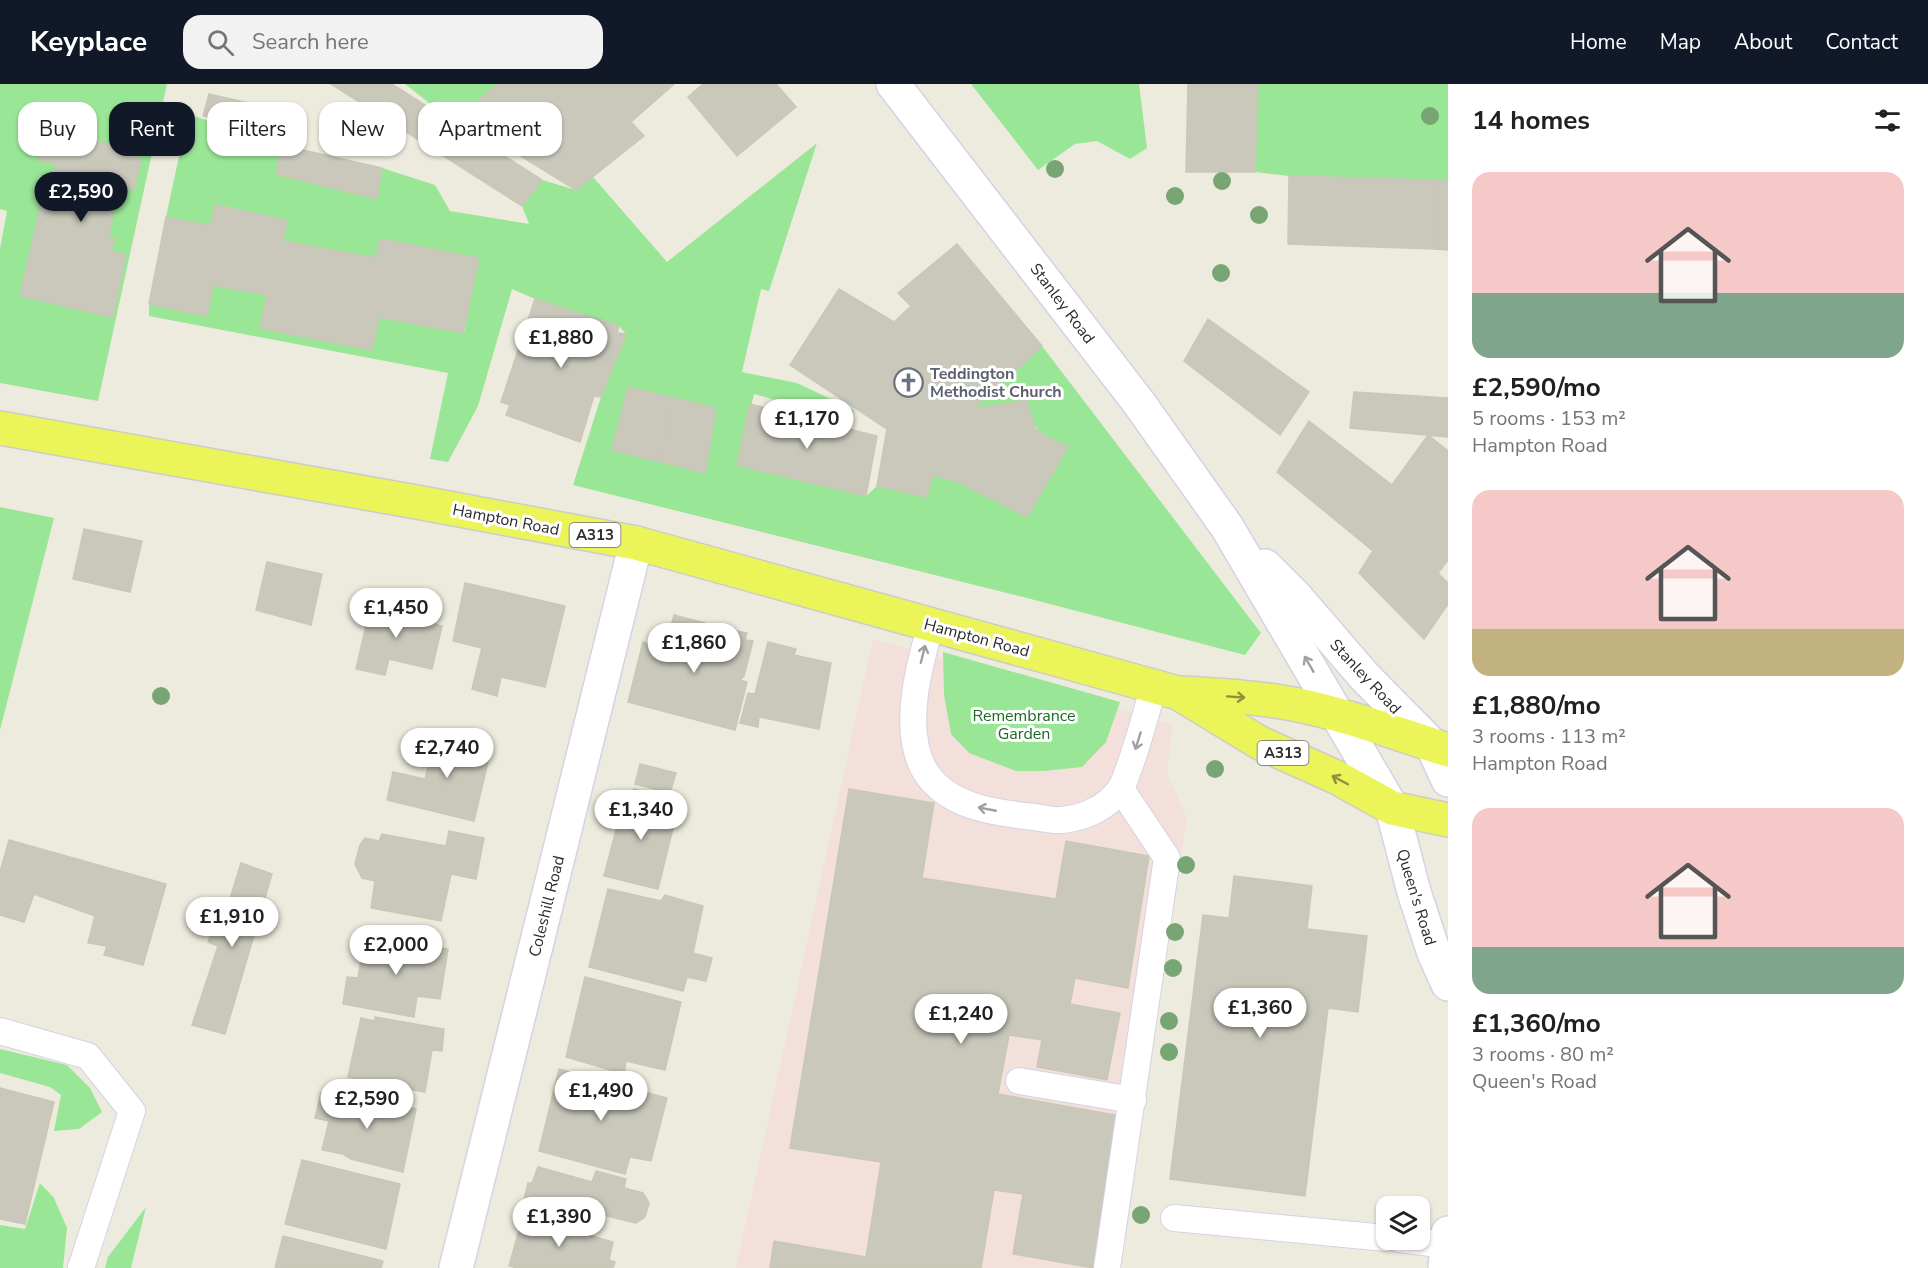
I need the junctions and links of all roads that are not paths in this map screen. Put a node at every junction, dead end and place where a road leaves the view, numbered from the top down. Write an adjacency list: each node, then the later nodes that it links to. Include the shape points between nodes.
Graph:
1 (893, 84): 3 (main road, Stanley Road, via 1119,376)
2 (0, 429): 4 (main road, Hampton Road / A313)
3 (1227, 526): 7 (main road, Stanley Road, one-way to 3); 8 (main road, Stanley Road, via 1296,597 1364,676)
4 (636, 543): 5 (main road, Hampton Road / A313); 22 (main road, Coleshill Road)
5 (931, 624): 6 (main road, Hampton Road / A313); 10 (lane, one-way to 5, via 1098,810 1061,821 972,807 940,789 925,771 916,750 913,717)
6 (1166, 689): 7 (main road, Hampton Road / A313, one-way to 7, via 1269,700); 10 (lane, one-way to 10); 11 (main road, Hampton Road / A313, one-way to 6, via 1336,777 1260,743)
7 (1338, 715): 8 (main road, Hampton Road / A313); 11 (main road, Stanley Road)
8 (1440, 747): 9 (main road)
9 (1448, 780)
10 (1121, 789): 16 (lane, via 1167,858)
11 (1392, 808): 12 (main road, A313); 13 (main road, Queen's Road, via 1414,892)
12 (1448, 820)
13 (1448, 984)
14 (0, 1031): 21 (lane, via 88,1056 132,1111)
15 (1019, 1081): 16 (lane)
16 (1133, 1100): 23 (lane)
17 (1174, 1218): 18 (lane)
18 (1376, 1237)
19 (1430, 1245): 20 (lane)
20 (1446, 1248)
21 (81, 1268)
22 (456, 1268)
23 (1107, 1268)

